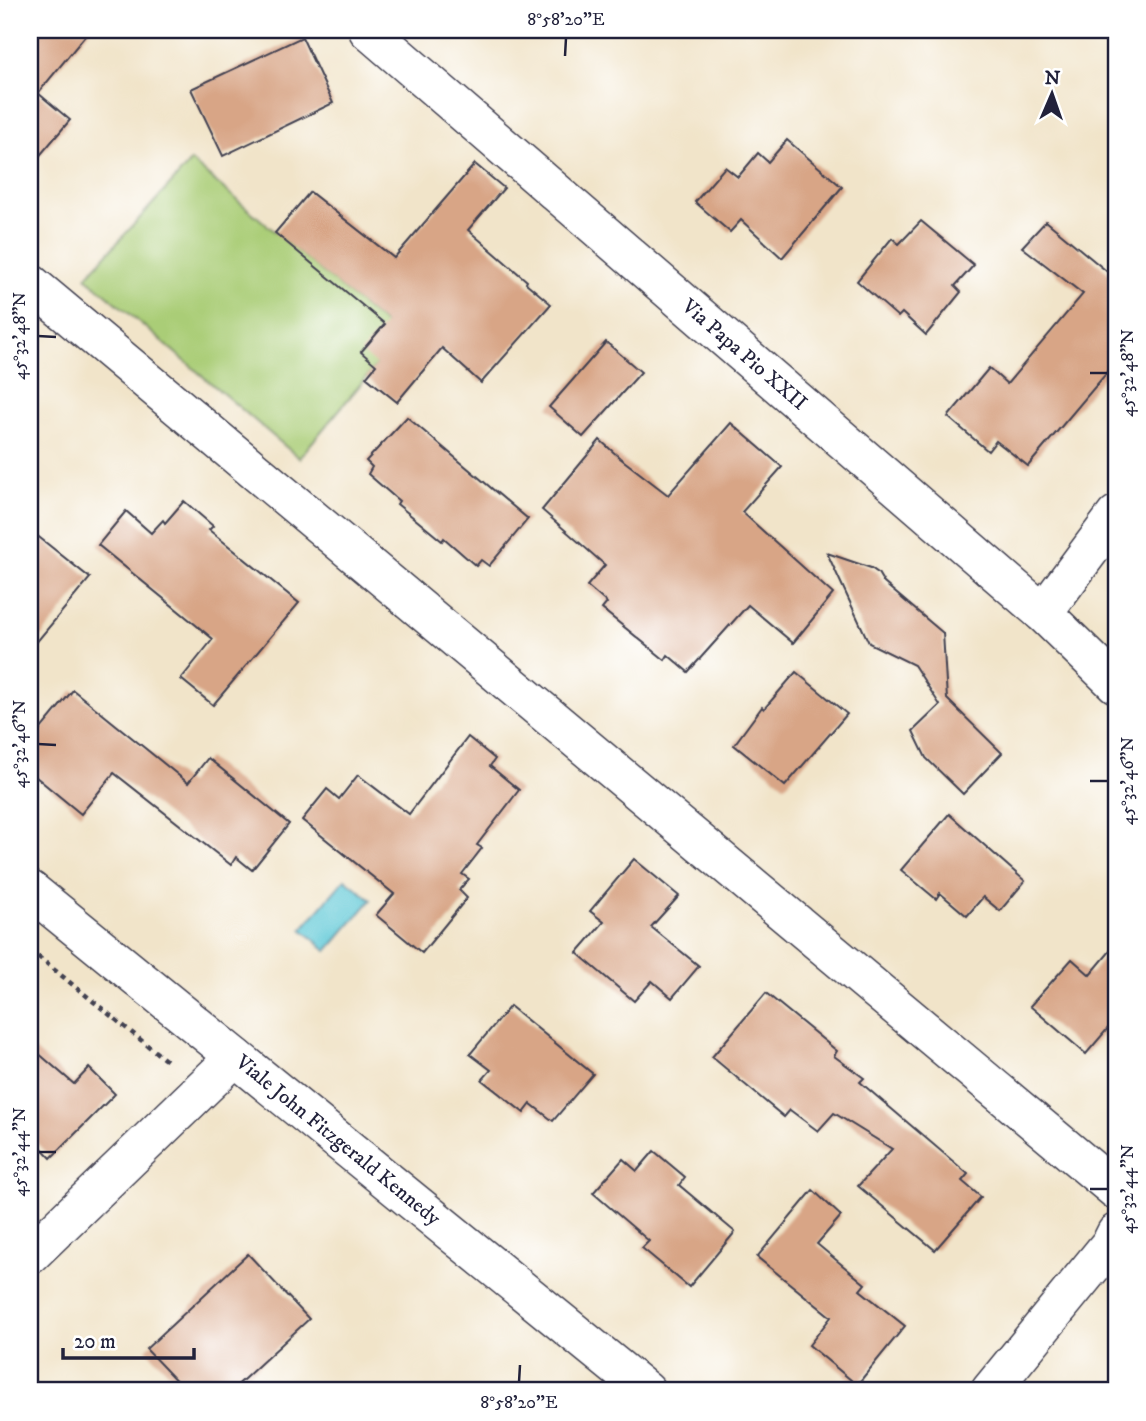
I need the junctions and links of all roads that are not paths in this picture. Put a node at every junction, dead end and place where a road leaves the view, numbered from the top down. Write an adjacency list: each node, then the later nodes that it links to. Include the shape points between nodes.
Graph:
1 (368, 30): 4 (street, Via Papa Pio XXII)
2 (30, 283): 8 (street)
3 (1116, 515): 4 (street)
4 (1043, 613): 5 (street, Via Papa Pio XXII)
5 (1116, 684)
6 (30, 890): 7 (street, Viale John Fitzgerald Kennedy)
7 (235, 1057): 10 (street); 11 (street, Viale John Fitzgerald Kennedy)
8 (1116, 1190)
9 (1116, 1233): 12 (street)
10 (30, 1255)
11 (646, 1391)
12 (990, 1391)

